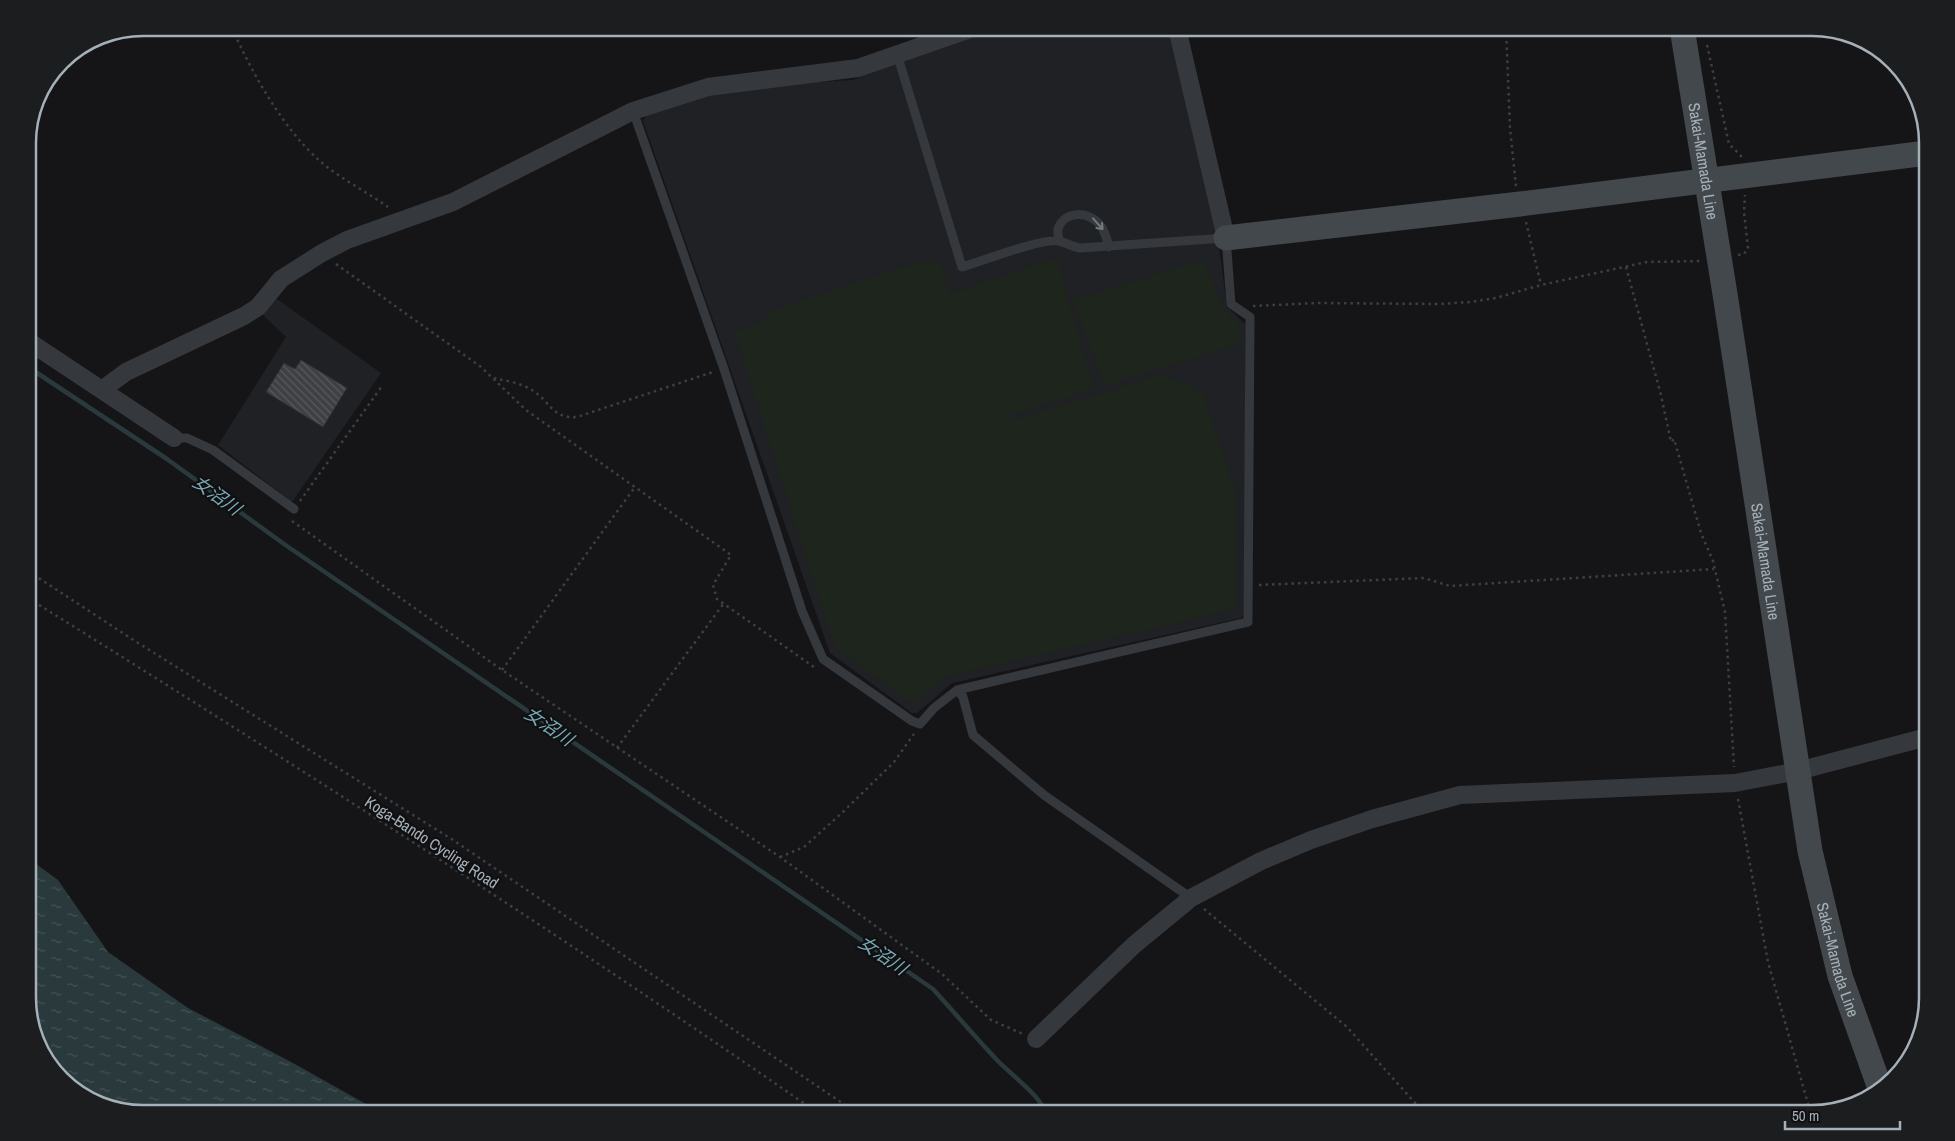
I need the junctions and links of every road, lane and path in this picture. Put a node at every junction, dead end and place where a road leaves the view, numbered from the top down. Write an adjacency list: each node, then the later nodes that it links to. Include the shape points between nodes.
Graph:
1 (235, 36): 13 (path, via 283,120 321,162)
2 (950, 36): 7 (street)
3 (1179, 36): 14 (street)
4 (1506, 36): 12 (path, via 1510,128)
5 (1683, 36): 11 (main road, Sakai-Mamada Line)
6 (1706, 43): 10 (path, via 1729,144 1742,157)
7 (897, 54): 8 (street, via 858,68 708,87); 15 (lane, via 962,267 1044,241)
8 (634, 111): 13 (street, via 453,202); 23 (lane)
9 (1919, 154): 10 (main road)
10 (1746, 175): 11 (main road); 18 (path, via 1744,212 1748,248 1744,254)
11 (1706, 180): 12 (main road); 18 (main road, Sakai-Mamada Line)
12 (1520, 204): 14 (main road); 20 (path)
13 (405, 218): 17 (street)
14 (1226, 238): 16 (lane); 21 (lane, via 1231,304)
15 (1059, 241): 16 (lane, via 1080,248); 16 (lane, one-way to 16, via 1058,230 1063,221 1080,214 1089,215 1101,226)
16 (1109, 247)
17 (322, 252): 24 (path); 26 (street, via 281,279 258,307 244,316 126,372)
18 (1720, 259): 19 (path, via 1648,262); 41 (main road, Sakai-Mamada Line)
19 (1626, 267): 20 (path); 30 (path, via 1671,442 1674,439)
20 (1541, 285): 21 (path, via 1496,298 1438,304 1256,305)
21 (1240, 310): 32 (lane, via 1250,317)
22 (36, 346): 26 (street)
23 (724, 369): 24 (path, via 577,418 557,413 522,385); 36 (lane, via 802,611 823,659)
24 (492, 377): 28 (path, via 526,410)
25 (382, 386): 29 (path)
26 (102, 389): 27 (street)
27 (174, 438): 29 (lane, via 187,438 213,450)
28 (636, 487): 34 (path, via 731,555 713,585 717,599); 35 (path)
29 (294, 509): 35 (path, via 288,518)
30 (1714, 569): 32 (path, via 1450,586 1424,578); 42 (path, via 1725,612)
31 (36, 576): 48 (path, via 143,647 453,840)
32 (1250, 586): 37 (lane, via 1250,615 1244,624)
33 (36, 603): 47 (path, Koga-Bando Cycling Road, via 585,955)
34 (724, 603): 36 (path, via 812,666); 40 (path)
35 (502, 670): 40 (path)
36 (840, 670): 38 (lane)
37 (957, 690): 38 (lane); 44 (lane, via 963,697 973,735 1044,795)
38 (920, 724): 43 (path, via 894,762 844,811 804,847)
39 (1919, 739): 41 (street)
40 (617, 748): 43 (path)
41 (1798, 771): 42 (street); 46 (main road, Sakai-Mamada Line, via 1810,851 1826,922 1840,976)
42 (1735, 783): 44 (street, via 1460,795 1311,840 1261,861); 50 (path, via 1768,962)
43 (780, 858): 45 (path, via 942,974 991,1020)
44 (1191, 898): 45 (street, via 1134,945); 49 (path, via 1347,1027)
45 (1036, 1039)
46 (1878, 1082)
47 (805, 1105)
48 (844, 1105)
49 (1416, 1105)
50 (1808, 1105)

